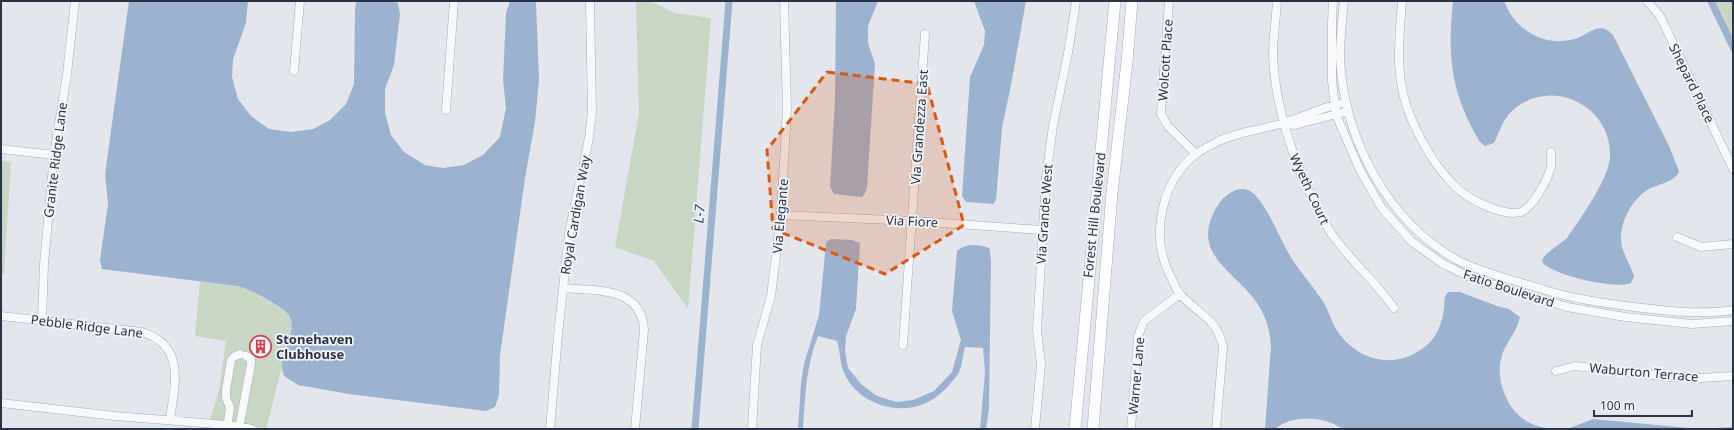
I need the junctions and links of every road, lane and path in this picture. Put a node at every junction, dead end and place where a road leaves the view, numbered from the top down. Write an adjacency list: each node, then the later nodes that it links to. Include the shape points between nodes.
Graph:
1 (75, 1): 26 (street, Granite Ridge Lane, via 69,60)
2 (300, 1): 16 (street)
3 (454, 1): 19 (street)
4 (590, 1): 33 (street, Royal Cardigan Way, via 592,112 569,233)
5 (784, 1): 28 (street, Via Elegante, via 787,109)
6 (1076, 1): 30 (street, Via Grande West, via 1070,48 1053,126)
7 (1115, 1): 54 (main road, Forest Hill Boulevard)
8 (1132, 1): 55 (main road, Forest Hill Boulevard, via 1112,193)
9 (1169, 1): 25 (street, Wolcott Place, via 1161,114 1168,126)
10 (1277, 1): 22 (street, Wyeth Court, via 1273,55 1277,90)
11 (1334, 1): 18 (street, Fatio Boulevard)
12 (1344, 1): 17 (street, Fatio Boulevard, via 1340,57)
13 (1402, 1): 24 (street, via 1398,50 1399,80 1410,117 1434,163 1456,188 1498,211 1521,212 1534,202 1550,170)
14 (1647, 1): 27 (street, Shepard Place, via 1660,16)
15 (925, 34): 29 (street, Via Grandezza East)
16 (294, 71)
17 (1346, 102): 18 (street); 20 (street, Fatio Boulevard)
18 (1334, 105): 21 (street, Fatio Boulevard); 22 (street)
19 (446, 110)
20 (1348, 111): 21 (street); 36 (street, Fatio Boulevard, via 1366,158 1393,204 1420,234 1460,261 1526,284 1589,301 1673,312)
21 (1336, 115): 22 (street, via 1295,125); 39 (street, Fatio Boulevard, via 1360,170 1381,207 1411,241 1443,264 1472,278 1567,307 1625,317 1692,324)
22 (1285, 123): 25 (street, via 1235,135); 35 (street, Wyeth Court, via 1301,176 1332,234)
23 (1, 149): 26 (street)
24 (1551, 152)
25 (1196, 154): 34 (street, via 1182,168 1162,209 1161,251)
26 (54, 155): 38 (street, Granite Ridge Lane, via 44,264)
27 (1733, 168)
28 (781, 215): 29 (street, Via Fiore); 52 (street, Via Elegante, via 771,296 757,345)
29 (913, 221): 30 (street, Via Fiore); 40 (street, Via Grandezza East)
30 (1042, 230): 53 (street, Via Grande West, via 1038,330 1041,364)
31 (1677, 237): 32 (street, via 1701,247)
32 (1733, 244)
33 (563, 288): 50 (street, Royal Cardigan Way); 51 (street, via 621,295 634,303 642,315 644,330)
34 (1180, 294): 56 (street, Warner Lane, via 1144,321 1138,336); 57 (street, via 1214,324 1220,335 1222,347)
35 (1394, 308)
36 (1733, 310)
37 (1, 316): 38 (street, Pebble Ridge Lane)
38 (42, 320): 46 (street, Pebble Ridge Lane, via 142,332 157,338 168,350 175,365)
39 (1733, 321)
40 (903, 345)
41 (1556, 371): 42 (street, Waburton Terrace, via 1575,366 1671,377)
42 (1733, 376)
43 (1, 403): 46 (street, via 115,416)
44 (230, 407): 45 (street); 45 (street, via 226,390 231,360 235,356 243,355 250,358 251,364); 47 (street)
45 (243, 409): 48 (street)
46 (170, 419): 47 (street)
47 (228, 427): 48 (street)
48 (240, 428): 49 (street)
49 (252, 429)
50 (550, 429)
51 (636, 429)
52 (752, 429)
53 (1034, 429)
54 (1075, 429)
55 (1093, 429)
56 (1131, 429)
57 (1216, 429)

